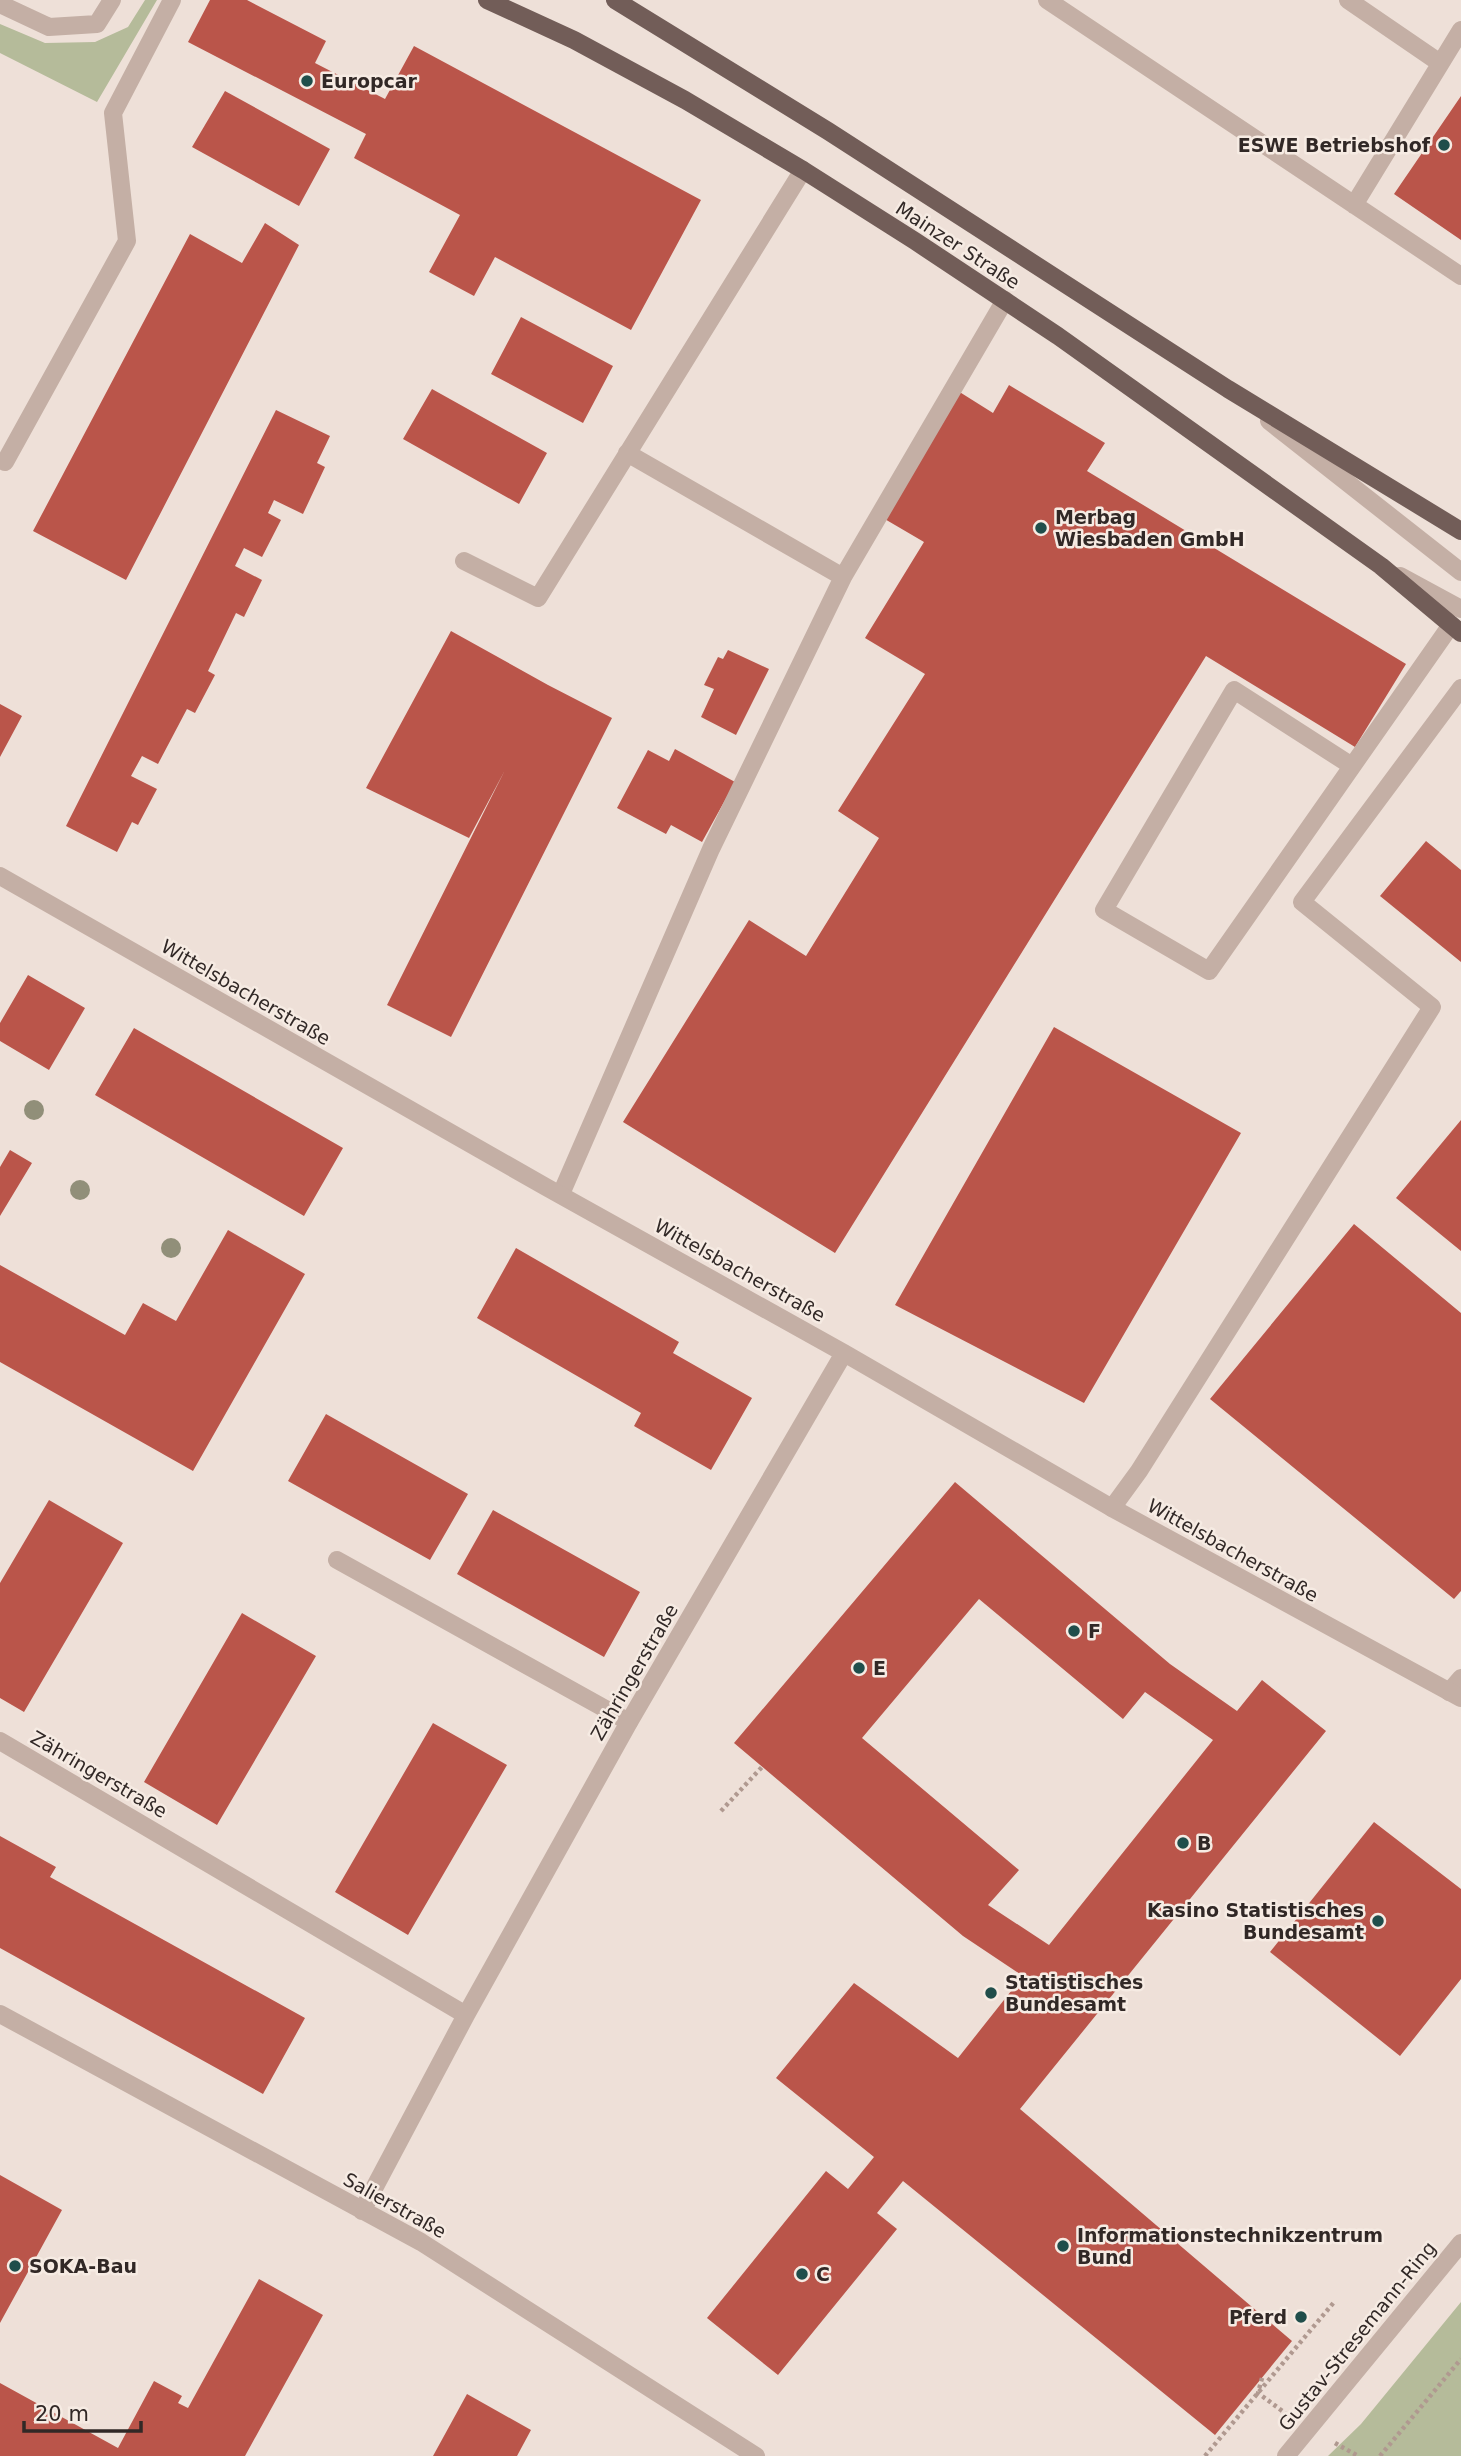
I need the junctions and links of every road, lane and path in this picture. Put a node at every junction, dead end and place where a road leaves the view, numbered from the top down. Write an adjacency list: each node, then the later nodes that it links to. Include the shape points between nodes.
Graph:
1 (112, 0): 7 (street, via 97,24 49,27)
2 (172, 0): 16 (street, via 113,113 127,242)
3 (487, 0): 10 (main road, Mainzer Straße, via 620,64)
4 (615, 0): 14 (main road, Mainzer Straße, via 828,131)
5 (1047, 0): 11 (street)
6 (1348, 0): 9 (street)
7 (0, 4)
8 (1461, 30): 9 (street)
9 (1440, 63): 11 (street)
10 (803, 170): 13 (main road, Mainzer Straße); 15 (street)
11 (1354, 205): 12 (street)
12 (1461, 276)
13 (1005, 300): 19 (main road, Mainzer Straße); 21 (street)
14 (1228, 389): 17 (main road, Mainzer Straße); 20 (street, Mainzer Straße)
15 (627, 453): 18 (street, via 538,598); 21 (street)
16 (5, 462)
17 (1461, 531)
18 (464, 561)
19 (1381, 566): 22 (street, Mainzer Straße); 23 (main road, Mainzer Straße)
20 (1461, 572)
21 (842, 577): 27 (street, via 711,849)
22 (1461, 609)
23 (1456, 629): 25 (street)
24 (1461, 688): 29 (street, via 1302,902 1432,1007)
25 (1352, 766): 25 (street, via 1209,971 1104,910 1234,690)
26 (0, 876): 27 (street, Wittelsbacherstraße)
27 (561, 1195): 28 (street, Wittelsbacherstraße)
28 (844, 1353): 29 (street, Wittelsbacherstraße); 33 (street, Zähringerstraße)
29 (1112, 1508): 32 (street, Wittelsbacherstraße)
30 (337, 1560): 33 (street)
31 (1461, 1678): 32 (street)
32 (1455, 1695)
33 (629, 1722): 38 (street, Zähringerstraße)
34 (0, 1741): 38 (street, Zähringerstraße)
35 (762, 1767): 36 (path)
36 (721, 1811)
37 (0, 2014): 39 (street, Salierstraße)
38 (466, 2015): 39 (street, Zähringerstraße)
39 (362, 2211): 46 (street, Salierstraße, via 474,2274)
40 (1461, 2243): 45 (street, Gustav-Stresemann-Ring)
41 (1335, 2301): 44 (path)
42 (1461, 2359): 49 (path)
43 (1262, 2378): 44 (path)
44 (1258, 2393): 45 (path); 47 (path)
45 (1308, 2428): 48 (street, Gustav-Stresemann-Ring)
46 (756, 2456)
47 (1205, 2456)
48 (1286, 2456)
49 (1380, 2456)

